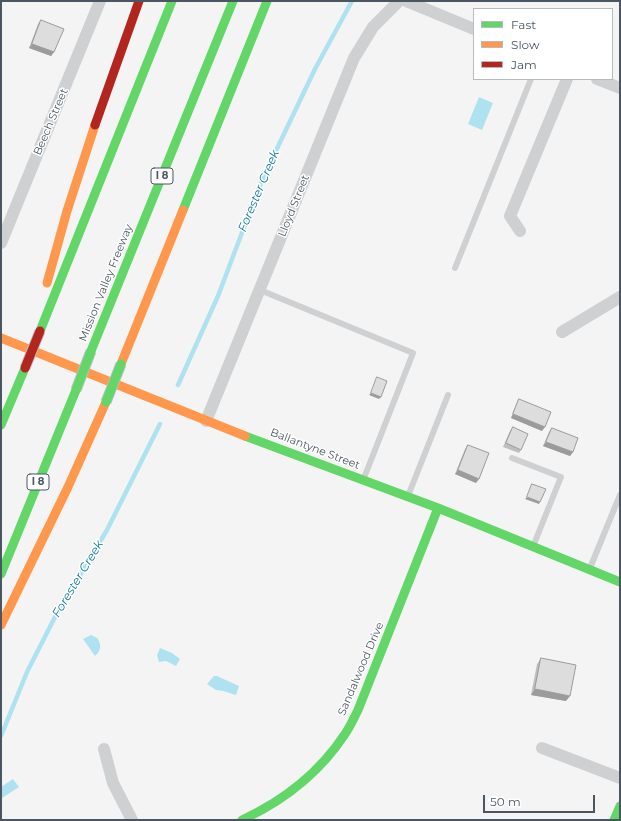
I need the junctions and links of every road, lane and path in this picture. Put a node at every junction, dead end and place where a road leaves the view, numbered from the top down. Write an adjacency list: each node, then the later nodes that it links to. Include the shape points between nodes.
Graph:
1 (100, 1): 16 (street, Beech Street)
2 (141, 1): 20 (main road, via 90,138 61,229)
3 (172, 1): 20 (main road)
4 (233, 1): 33 (main road, Mission Valley Freeway / I 8, bridge)
5 (267, 1): 10 (main road)
6 (276, 1): 10 (main road)
7 (399, 1): 18 (street, Lloyd Street, via 373,27 354,58)
8 (406, 1): 9 (street)
9 (473, 29)
10 (237, 73): 35 (main road, bridge, via 106,402)
11 (531, 80): 17 (lane)
12 (567, 80): 15 (street, via 510,216)
13 (600, 80): 14 (street)
14 (620, 88)
15 (520, 231)
16 (1, 243)
17 (455, 268)
18 (260, 290): 24 (street, Lloyd Street); 27 (lane, via 414,353)
19 (620, 296): 21 (street)
20 (37, 330): 25 (main road, bridge, via 25,368)
21 (562, 332)
22 (1, 338): 24 (main road, Ballantyne Street)
23 (448, 395): 29 (lane)
24 (206, 421): 27 (main road, Ballantyne Street)
25 (1, 425)
26 (512, 458): 31 (lane, via 560,477)
27 (363, 480): 29 (main road, Ballantyne Street)
28 (620, 494): 32 (lane)
29 (407, 496): 30 (main road, Ballantyne Street)
30 (438, 508): 31 (main road, Ballantyne Street); 41 (main road, Sandalwood Drive, via 358,710 343,737 311,774 276,802)
31 (533, 546): 32 (main road, Ballantyne Street)
32 (589, 570): 34 (main road, Ballantyne Street)
33 (1, 574)
34 (620, 582)
35 (1, 625)
36 (542, 748): 38 (street)
37 (104, 749): 40 (street, via 113,783)
38 (620, 778)
39 (620, 806): 42 (main road)
40 (132, 820)
41 (242, 820)
42 (614, 820)

